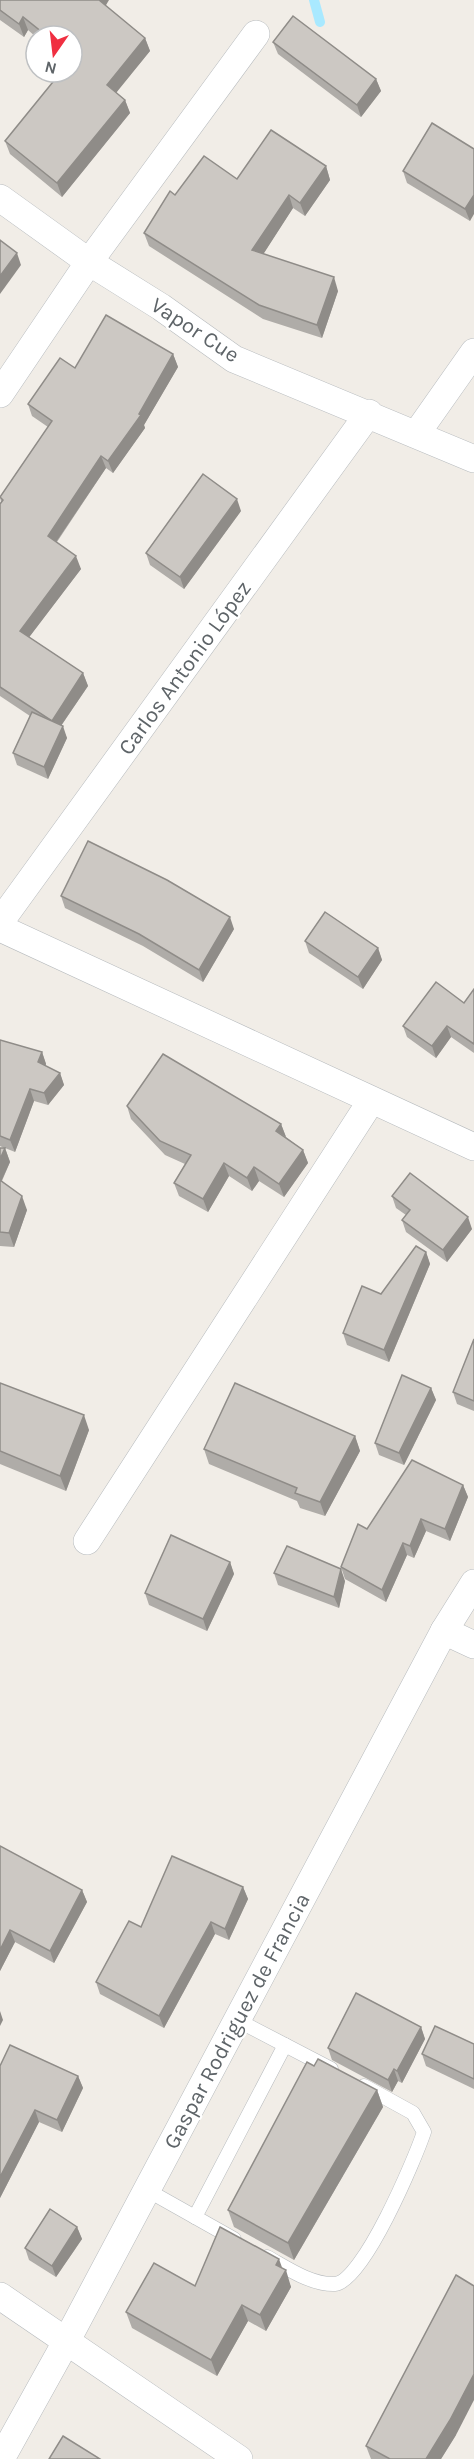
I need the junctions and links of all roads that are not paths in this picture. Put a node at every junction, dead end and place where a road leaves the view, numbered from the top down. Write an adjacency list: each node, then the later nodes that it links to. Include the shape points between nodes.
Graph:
1 (256, 34): 3 (street)
2 (0, 198): 3 (street, Vapor Cue)
3 (89, 262): 5 (street); 6 (street, Vapor Cue, via 234,359)
4 (474, 352): 7 (street)
5 (0, 394)
6 (369, 413): 7 (street, Vapor Cue); 9 (street, Carlos Antonio López)
7 (417, 433): 8 (street, Vapor Cue)
8 (474, 459)
9 (0, 922)
10 (0, 928): 11 (street)
11 (371, 1101): 12 (street); 13 (street)
12 (474, 1147)
13 (87, 1541)
14 (474, 1583): 15 (street, Gaspar Rodriguez de Francia)
15 (444, 1631): 16 (street); 17 (street, Gaspar Rodriguez de Francia)
16 (474, 1645)
17 (237, 2020): 18 (lane); 19 (street, Gaspar Rodriguez de Francia)
18 (285, 2045): 20 (lane); 20 (lane, via 413,2113 424,2132 413,2165 366,2254 350,2276 337,2284 316,2282)
19 (147, 2190): 20 (lane); 22 (street, Gaspar Rodriguez de Francia)
20 (195, 2217)
21 (0, 2296): 22 (street)
22 (66, 2342): 23 (street, Gaspar Rodriguez de Francia); 24 (street)
23 (1, 2459)
24 (239, 2459)

